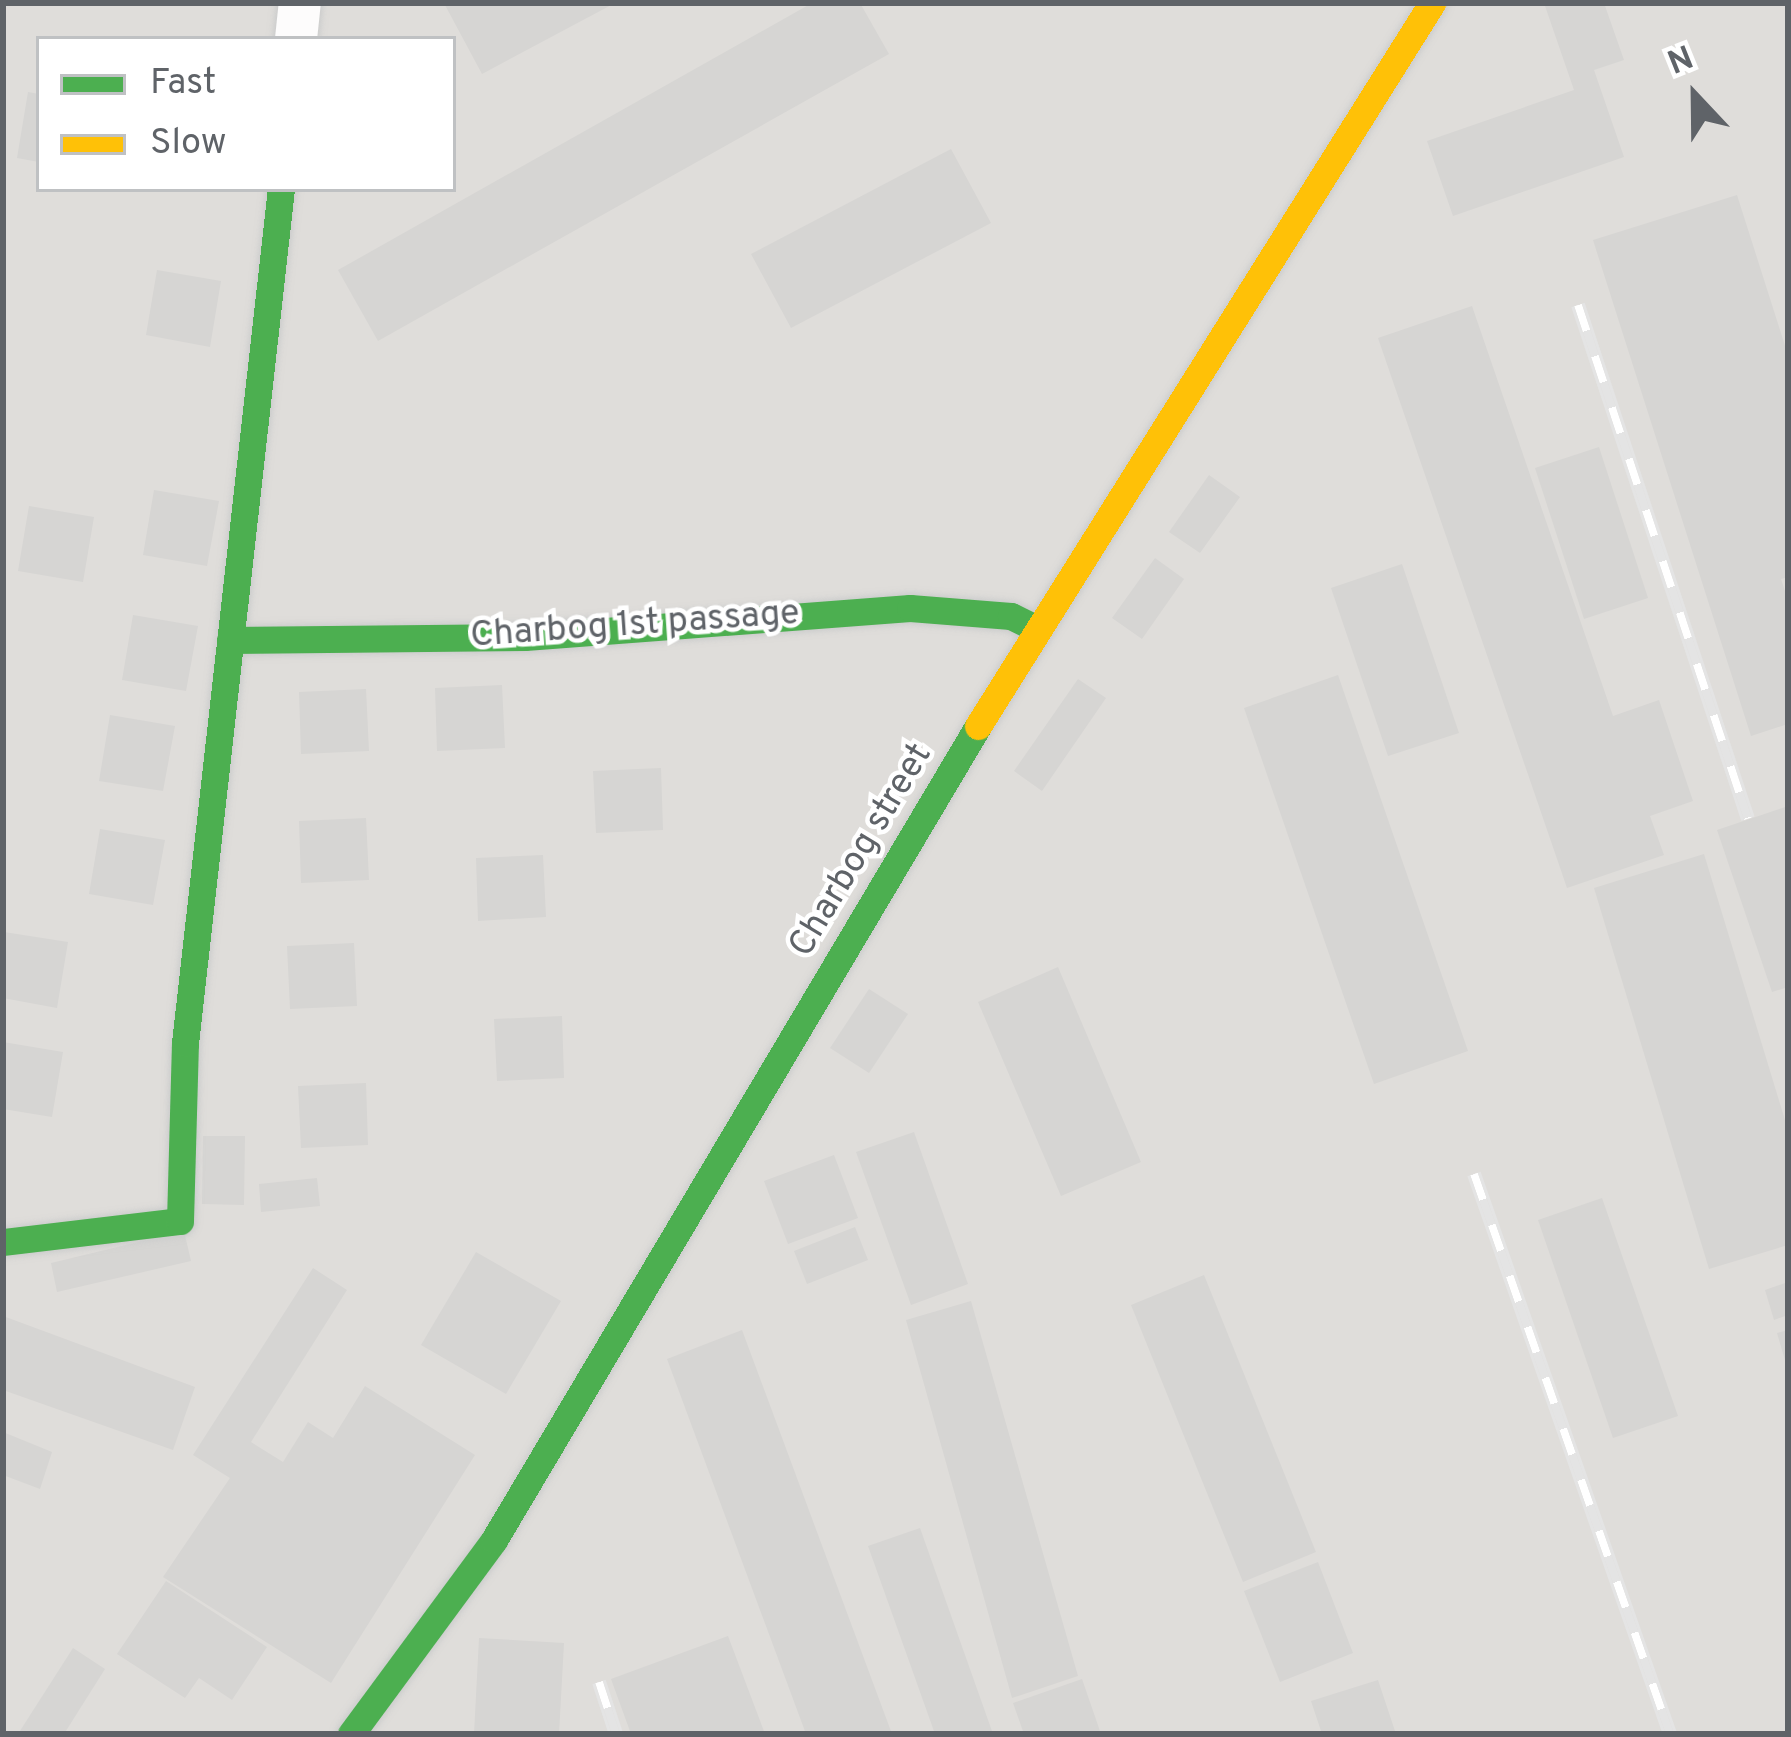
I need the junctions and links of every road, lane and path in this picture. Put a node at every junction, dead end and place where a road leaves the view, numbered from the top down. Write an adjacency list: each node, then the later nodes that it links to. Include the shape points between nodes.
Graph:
1 (300, 3): 3 (street)
2 (1432, 3): 5 (street, Charbog street)
3 (296, 36)
4 (281, 192): 6 (street)
5 (1036, 628): 6 (street, Chаrbog 1st passage, via 1011,616 910,608 525,637); 8 (street, Charbog street, via 494,1540)
6 (230, 640): 7 (street, via 185,1043 180,1221)
7 (3, 1242)
8 (351, 1734)

